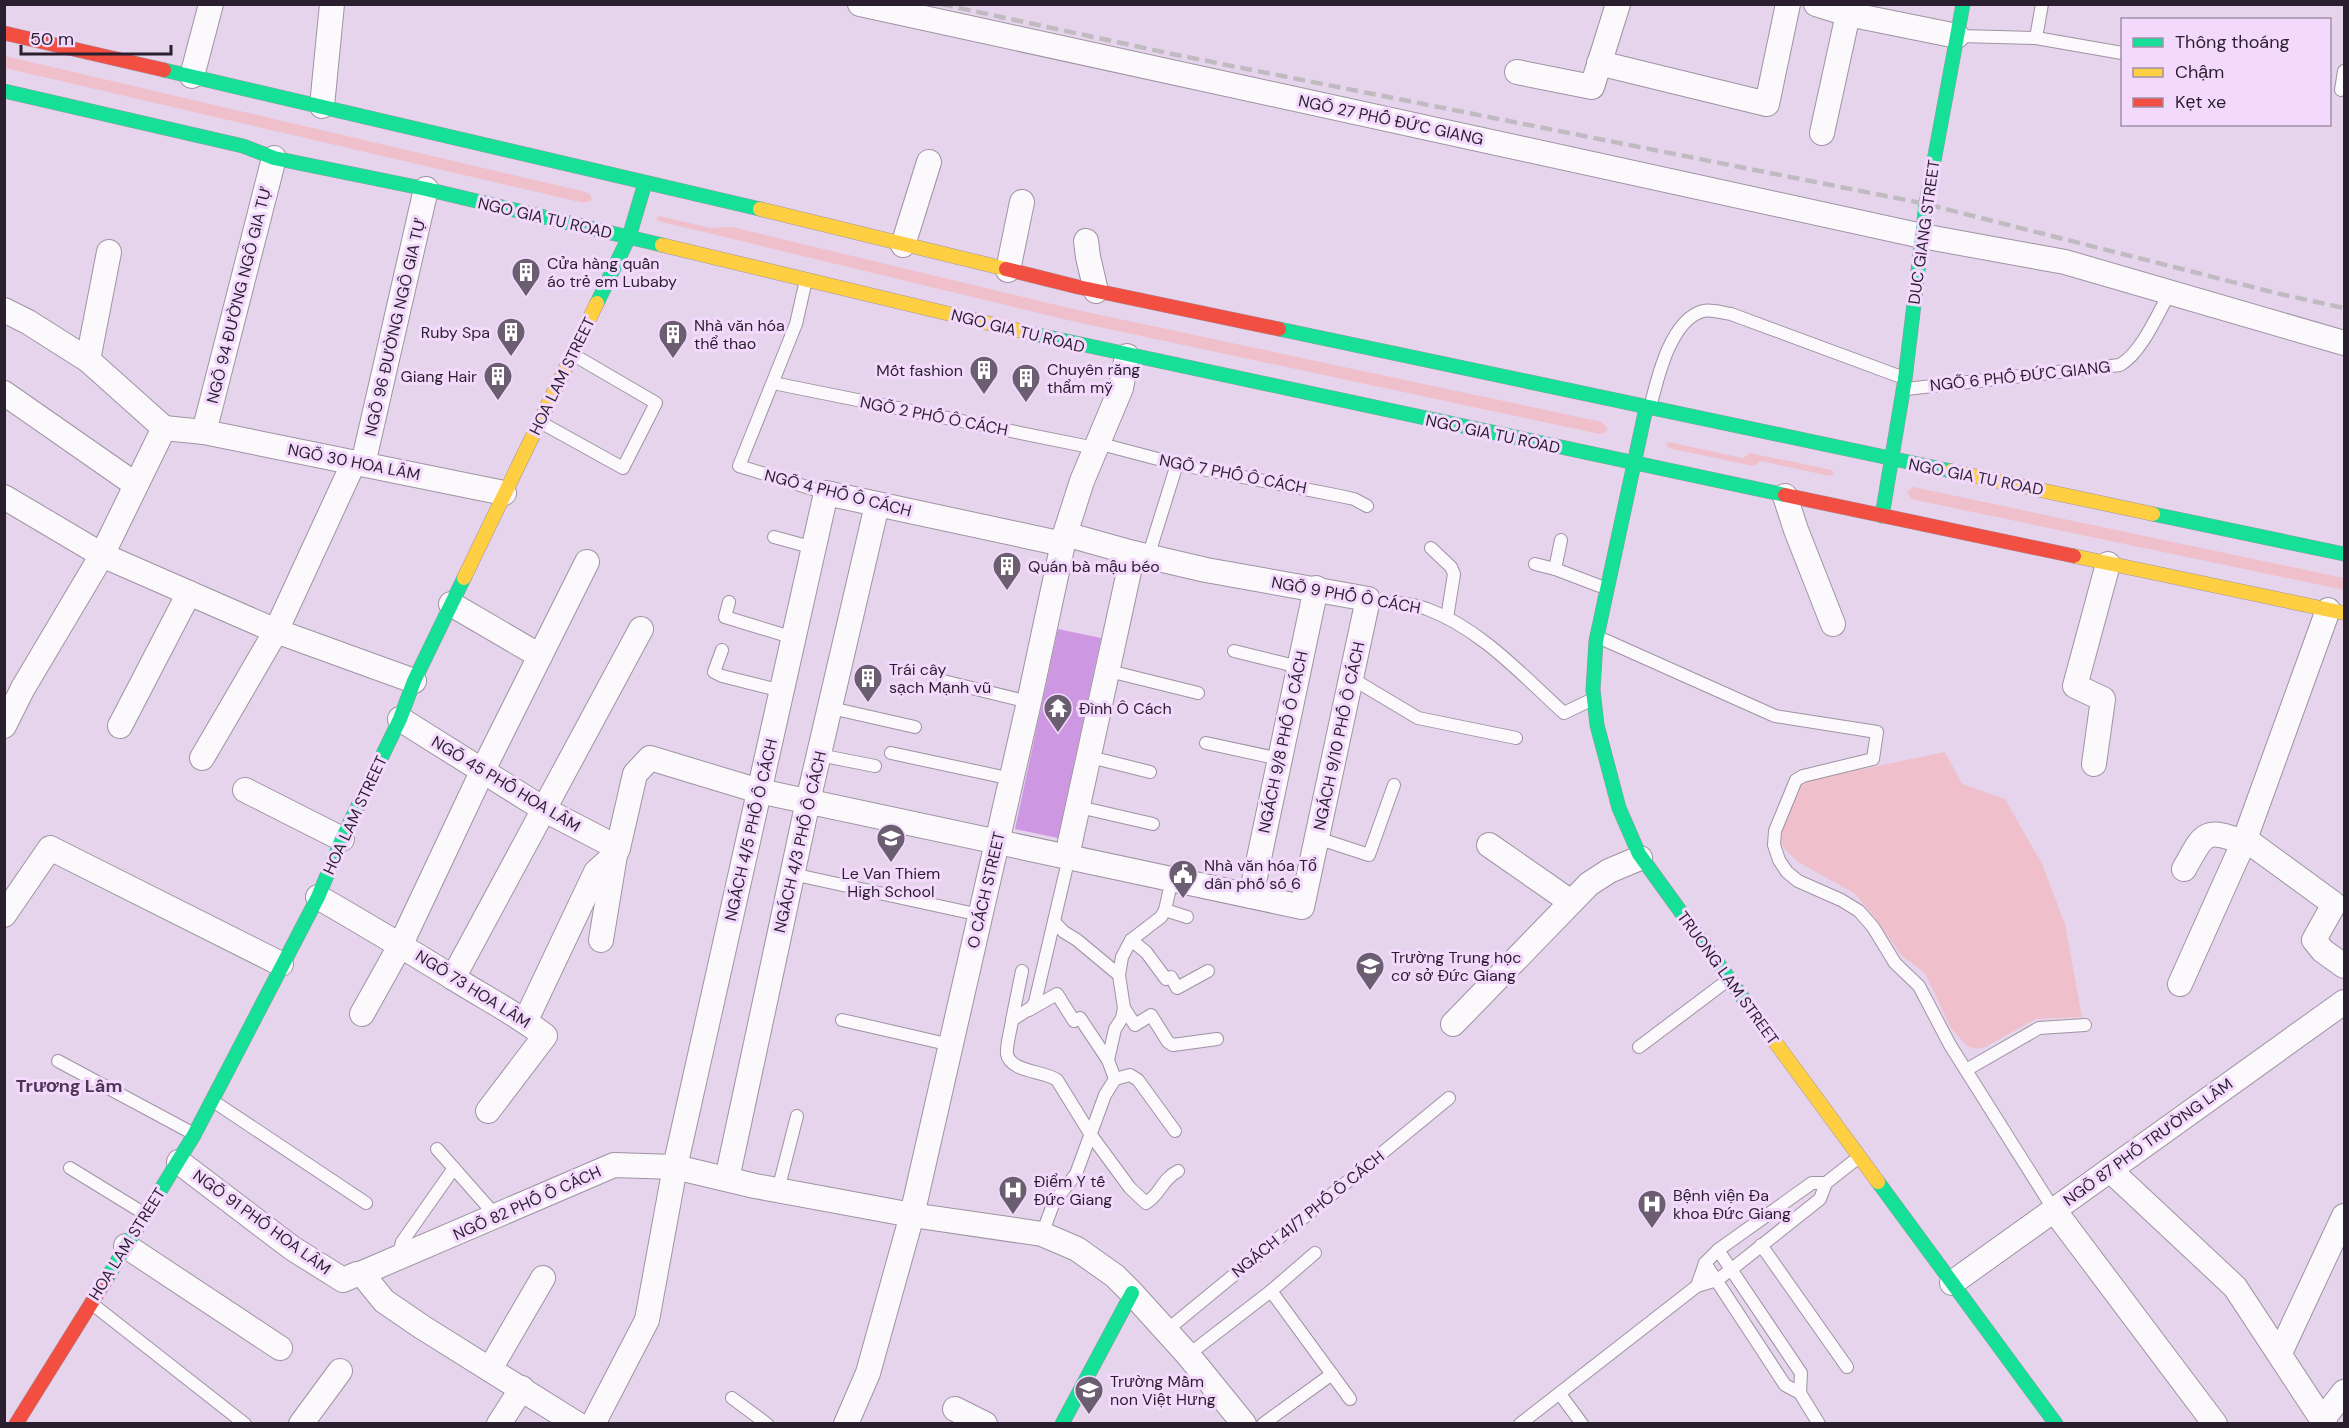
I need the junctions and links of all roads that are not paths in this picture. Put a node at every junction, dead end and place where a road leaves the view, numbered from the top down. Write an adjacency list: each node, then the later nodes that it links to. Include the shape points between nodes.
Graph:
1 (210, 4): 17 (street)
2 (332, 4): 20 (street)
3 (860, 4): 27 (street, NGÕ 27 PHỐ ĐỨC GIANG)
4 (1618, 4): 14 (street)
5 (1788, 4): 14 (street, via 1767,104)
6 (1816, 4): 9 (street)
7 (1963, 4): 11 (main road, DUC GIANG STREET)
8 (2042, 4): 12 (lane)
9 (1848, 14): 11 (street); 21 (street)
10 (4, 33): 17 (main road, NGO GIA TU ROAD)
11 (1957, 36): 12 (lane); 27 (main road, DUC GIANG STREET)
12 (2036, 38): 13 (lane)
13 (2121, 53)
14 (1599, 63): 16 (street, via 1592,87)
15 (2344, 71): 18 (lane)
16 (1517, 72)
17 (192, 76): 20 (main road, NGO GIA TU ROAD)
18 (2338, 89)
19 (4, 91): 22 (main road, NGO GIA TU ROAD, via 243,146)
20 (322, 106): 24 (main road, NGO GIA TU ROAD)
21 (1822, 133)
22 (274, 158): 25 (main road, NGO GIA TU ROAD); 47 (street, NGÕ 94 ĐƯỜNG NGÔ GIA TỰ)
23 (929, 162): 30 (street)
24 (645, 183): 28 (main road, HOA LAM STREET); 30 (main road, NGO GIA TU ROAD)
25 (426, 189): 28 (main road, NGO GIA TU ROAD); 50 (street, NGÕ 96 ĐƯỜNG NGÔ GIA TỰ)
26 (1022, 202): 32 (street)
27 (1922, 236): 35 (street, NGÕ 27 PHỐ ĐỨC GIANG, via 2065,262); 42 (main road, DUC GIANG STREET)
28 (628, 237): 33 (main road, NGO GIA TU ROAD); 38 (main road, HOA LAM STREET)
29 (1086, 241): 34 (street)
30 (903, 245): 32 (main road, NGO GIA TU ROAD)
31 (109, 252): 40 (street)
32 (1008, 270): 34 (main road, NGO GIA TU ROAD)
33 (807, 280): 39 (main road, NGO GIA TU ROAD); 41 (lane, NGÕ 4 PHỐ Ô CÁCH, via 796,324)
34 (1096, 291): 44 (main road, NGO GIA TU ROAD)
35 (2170, 292): 37 (street, NGÕ 27 PHỐ ĐỨC GIANG); 42 (lane, NGÕ 6 PHỐ ĐỨC GIANG, via 2136,351 2120,365)
36 (4, 310): 40 (street)
37 (2344, 343)
38 (572, 354): 45 (main road, HOA LAM STREET); 45 (lane, via 656,403 623,468)
39 (1127, 357): 48 (street, O CÁCH STREET, via 1120,388); 52 (main road, NGO GIA TU ROAD)
40 (88, 360): 46 (street)
41 (772, 383): 48 (lane, NGÕ 2 PHỐ Ô CÁCH); 54 (lane, NGÕ 4 PHỐ Ô CÁCH, via 739,466)
42 (1904, 384): 44 (lane, via 1731,314 1712,311 1689,318 1665,354); 49 (main road, DUC GIANG STREET)
43 (4, 393): 53 (street)
44 (1648, 409): 49 (main road, NGO GIA TU ROAD); 52 (main road, TRUONG LAM STREET)
45 (539, 422): 55 (main road, HOA LAM STREET)
46 (164, 428): 47 (street, NGÕ 30 HOA LÂM); 53 (street)
47 (204, 432): 50 (street, NGÕ 30 HOA LÂM)
48 (1096, 446): 51 (lane, NGÕ 7 PHỐ Ô CÁCH); 62 (street, O CÁCH STREET)
49 (1891, 460): 60 (main road, DUC GIANG STREET); 66 (main road, NGO GIA TU ROAD)
50 (358, 463): 55 (street, NGÕ 30 HOA LÂM); 83 (street, NGÕ 96 ĐƯỜNG NGÔ GIA TỰ)
51 (1177, 464): 59 (lane, NGÕ 7 PHỐ Ô CÁCH, via 1354,499); 68 (lane)
52 (1634, 464): 56 (main road, NGO GIA TU ROAD); 74 (main road, TRUONG LAM STREET)
53 (136, 485): 67 (street)
54 (826, 493): 58 (street, NGÕ 4 PHỐ Ô CÁCH); 64 (street, NGÁCH 4/5 PHỐ Ô CÁCH)
55 (504, 494): 78 (main road, HOA LAM STREET)
56 (1785, 496): 60 (main road, NGO GIA TU ROAD); 81 (street)
57 (4, 497): 67 (street)
58 (877, 504): 62 (street, NGÕ 4 PHỐ Ô CÁCH); 98 (street, NGÁCH 4/3 PHỐ Ô CÁCH)
59 (1367, 506)
60 (1882, 516): 71 (main road, NGO GIA TU ROAD)
61 (774, 537): 64 (lane)
62 (1064, 539): 68 (street, NGÕ 9 PHỐ Ô CÁCH); 97 (street, O CÁCH STREET)
63 (1561, 540): 72 (lane)
64 (814, 548): 85 (street, NGÁCH 4/5 PHỐ Ô CÁCH)
65 (1431, 548): 80 (lane, via 1454,574)
66 (2344, 554)
67 (102, 555): 75 (street); 100 (street)
68 (1141, 555): 73 (street, NGÕ 9 PHỐ Ô CÁCH); 90 (street)
69 (587, 562): 88 (street)
70 (1535, 564): 72 (lane)
71 (2108, 564): 79 (main road, NGO GIA TU ROAD); 110 (street, via 2074,686 2103,699)
72 (1555, 569): 74 (lane)
73 (1316, 588): 76 (street, NGÕ 9 PHỐ Ô CÁCH); 89 (street, NGÁCH 9/8 PHỐ Ô CÁCH)
74 (1606, 588): 84 (main road, TRUONG LAM STREET)
75 (189, 593): 83 (street); 101 (street)
76 (1368, 599): 80 (lane, NGÕ 9 PHỐ Ô CÁCH, via 1403,602); 91 (street, NGÁCH 9/10 PHỐ Ô CÁCH)
77 (729, 602): 85 (lane, via 725,617)
78 (452, 604): 88 (street); 92 (main road, HOA LAM STREET)
79 (2336, 612): 124 (street)
80 (1447, 618): 96 (lane, NGÕ 9 PHỐ Ô CÁCH, via 1486,644 1564,713)
81 (1833, 624)
82 (641, 629): 120 (street)
83 (276, 632): 92 (street); 108 (street, NGÕ 96 ĐƯỜNG NGÔ GIA TỰ)
84 (1597, 636): 96 (main road, TRUONG LAM STREET); 166 (lane, via 1775,716 1876,732 1874,759 1796,780 1778,820 1774,845 1787,872 1859,911 1873,927 1895,963 1919,986)
85 (794, 638): 94 (street, NGÁCH 4/5 PHỐ Ô CÁCH)
86 (722, 650): 94 (lane, via 714,672)
87 (1234, 651): 89 (lane)
88 (540, 656): 112 (street)
89 (1299, 667): 109 (street, NGÁCH 9/8 PHỐ Ô CÁCH)
90 (1109, 671): 95 (lane); 107 (street)
91 (1351, 678): 103 (lane, via 1418,718); 122 (street, NGÁCH 9/10 PHỐ Ô CÁCH)
92 (414, 681): 99 (main road, HOA LAM STREET)
93 (943, 681): 97 (lane)
94 (782, 691): 117 (street, NGÁCH 4/5 PHỐ Ô CÁCH)
95 (1198, 693)
96 (1594, 699): 129 (main road, TRUONG LAM STREET, via 1618,806)
97 (1029, 702): 114 (street, O CÁCH STREET)
98 (831, 708): 102 (lane); 106 (street, NGÁCH 4/3 PHỐ Ô CÁCH)
99 (400, 719): 112 (street, NGÕ 45 PHỐ HOA LÂM); 123 (main road, HOA LAM STREET)
100 (4, 726)
101 (120, 726)
102 (915, 727)
103 (1516, 738)
104 (1206, 743): 109 (lane)
105 (891, 753): 114 (lane)
106 (819, 755): 111 (lane); 118 (street, NGÁCH 4/3 PHỐ Ô CÁCH)
107 (1090, 757): 113 (lane); 119 (street)
108 (202, 758)
109 (1280, 759): 133 (street, NGÁCH 9/8 PHỐ Ô CÁCH)
110 (2094, 764)
111 (875, 766)
112 (482, 772): 120 (street, NGÕ 45 PHỐ HOA LÂM); 143 (street)
113 (1150, 772)
114 (1012, 779): 125 (street, O CÁCH STREET)
115 (1394, 786): 122 (lane, via 1369,855)
116 (245, 790): 123 (street)
117 (759, 791): 118 (street); 127 (street, via 650,758 635,774); 178 (street, NGÁCH 4/5 PHỐ Ô CÁCH)
118 (808, 801): 125 (street); 131 (street, NGÁCH 4/3 PHỐ Ô CÁCH)
119 (1079, 807): 121 (lane); 128 (street)
120 (545, 810): 127 (street, NGÕ 45 PHỐ HOA LÂM); 149 (street)
121 (1153, 824)
122 (1317, 838): 133 (street, NGÁCH 9/10 PHỐ Ô CÁCH, via 1302,907)
123 (342, 839): 134 (main road, HOA LAM STREET)
124 (2244, 840): 130 (street, via 2213,833 2197,846); 145 (street, via 2334,904 2314,940); 151 (street)
125 (997, 841): 128 (street); 138 (street, O CÁCH STREET)
126 (1489, 844): 135 (street)
127 (617, 851): 141 (street); 156 (street, via 596,872)
128 (1068, 857): 132 (street); 140 (lane)
129 (1640, 858): 135 (street, via 1596,880); 150 (main road, TRUONG LAM STREET)
130 (2184, 869)
131 (792, 874): 138 (lane); 183 (street, NGÁCH 4/3 PHỐ Ô CÁCH)
132 (1172, 879): 133 (street); 136 (lane)
133 (1251, 896)
134 (318, 897): 143 (street, NGÕ 73 HOA LÂM); 144 (main road, HOA LAM STREET)
135 (1571, 902): 159 (street)
136 (1165, 910): 139 (lane); 142 (lane, via 1155,923)
137 (4, 915): 144 (street, via 50,848)
138 (980, 915): 162 (street, O CÁCH STREET)
139 (1186, 917)
140 (1054, 922): 148 (lane); 154 (lane, via 1035,1002)
141 (600, 940)
142 (1131, 940): 147 (lane, via 1178,988); 148 (lane)
143 (401, 944): 149 (street, NGÕ 73 HOA LÂM); 155 (street)
144 (281, 964): 169 (main road, HOA LAM STREET)
145 (2344, 966)
146 (1022, 971): 158 (lane)
147 (1208, 971)
148 (1119, 975): 153 (lane)
149 (453, 978): 156 (street, NGÕ 73 HOA LÂM)
150 (1729, 979): 163 (lane); 176 (main road, TRUONG LAM STREET)
151 (2180, 984)
152 (2344, 1002): 181 (street, NGÕ 87 PHỐ TRƯỜNG LÂM)
153 (1124, 1008): 161 (lane, via 1135,1025 1151,1015 1173,1045); 164 (lane)
154 (1028, 1010): 158 (lane); 164 (lane, via 1057,994 1074,1022 1080,1018)
155 (362, 1014)
156 (525, 1020): 170 (street, NGÕ 73 HOA LÂM, via 545,1036)
157 (842, 1020): 162 (lane)
158 (1012, 1020): 174 (lane, via 1007,1053 1012,1064 1058,1080)
159 (1453, 1024)
160 (2085, 1025): 166 (lane, via 2039,1028)
161 (1217, 1039)
162 (951, 1045): 189 (street, O CÁCH STREET)
163 (1639, 1047)
164 (1108, 1060): 167 (lane)
165 (58, 1061): 173 (lane)
166 (1966, 1070): 187 (lane)
167 (1115, 1079): 172 (lane, via 1131,1076 1138,1080); 174 (lane)
168 (1449, 1098): 209 (lane, NGÁCH 41/7 PHỐ Ô CÁCH)
169 (212, 1100): 173 (main road, HOA LAM STREET); 186 (lane)
170 (488, 1111)
171 (797, 1116): 185 (lane)
172 (1175, 1131)
173 (194, 1135): 177 (main road, HOA LAM STREET)
174 (1091, 1135): 182 (lane, via 1130,1188 1146,1203 1153,1199 1164,1180); 192 (lane, via 1076,1174 1054,1202)
175 (437, 1149): 180 (lane)
176 (1860, 1157): 184 (lane); 204 (main road, TRUONG LAM STREET)
177 (179, 1162): 188 (main road, HOA LAM STREET); 201 (street, NGÕ 91 PHỐ HOA LÂM, via 292,1248 343,1280)
178 (675, 1167): 183 (street, NGÕ 82 PHỐ Ô CÁCH); 190 (street, NGÕ 82 PHỐ Ô CÁCH, via 614,1165); 230 (street, NGÁCH 4/5 PHỐ Ô CÁCH, via 647,1320)
179 (70, 1168): 188 (lane)
180 (454, 1168): 190 (lane); 198 (lane, via 402,1242)
181 (2110, 1170): 187 (street, NGÕ 87 PHỐ TRƯỜNG LÂM); 211 (street, via 2235,1287)
182 (1178, 1171)
183 (727, 1179): 185 (street, NGÕ 82 PHỐ Ô CÁCH)
184 (1827, 1183): 194 (lane, via 1820,1199); 196 (lane, via 1812,1184)
185 (777, 1190): 189 (street, NGÕ 82 PHỐ Ô CÁCH)
186 (366, 1203)
187 (2054, 1210): 204 (street, NGÕ 87 PHỐ TRƯỜNG LÂM); 241 (street)
188 (146, 1214): 195 (main road, HOA LAM STREET)
189 (912, 1215): 192 (street, NGÕ 82 PHỐ Ô CÁCH); 232 (street, O CÁCH STREET, via 868,1373)
190 (496, 1216): 198 (street, NGÕ 82 PHỐ Ô CÁCH)
191 (2344, 1216): 193 (street)
192 (1042, 1234): 207 (street, NGÕ 82 PHỐ Ô CÁCH, via 1077,1249)
193 (2339, 1241): 211 (street)
194 (1761, 1245): 200 (lane); 213 (lane)
195 (126, 1246): 208 (main road, HOA LAM STREET); 210 (street)
196 (1718, 1250): 199 (lane); 200 (lane)
197 (1315, 1253): 206 (lane)
198 (397, 1259): 201 (street, NGÕ 82 PHỐ Ô CÁCH)
199 (1705, 1263): 203 (lane); 205 (lane)
200 (1732, 1269): 203 (lane); 220 (lane, via 1801,1373)
201 (360, 1274): 214 (street, via 384,1301)
202 (543, 1278): 214 (street)
203 (1717, 1280): 205 (lane); 220 (lane, via 1785,1385)
204 (1952, 1282): 240 (main road, TRUONG LAM STREET)
205 (1696, 1286): 219 (lane)
206 (1271, 1291): 212 (lane); 216 (lane)
207 (1132, 1293): 209 (street, NGÕ 82 PHỐ Ô CÁCH); 234 (main road)
208 (90, 1302): 224 (main road, HOA LAM STREET); 226 (lane)
209 (1167, 1330): 212 (street, NGÕ 82 PHỐ Ô CÁCH)
210 (280, 1348)
211 (2280, 1353): 225 (street)
212 (1188, 1355): 235 (street, NGÕ 82 PHỐ Ô CÁCH)
213 (1847, 1367)
214 (490, 1369): 217 (street)
215 (340, 1371): 227 (street)
216 (1332, 1374): 222 (lane); 236 (lane)
217 (522, 1388): 228 (street); 229 (street)
218 (2344, 1392): 225 (street)
219 (1560, 1394): 237 (lane); 238 (lane)
220 (1800, 1394): 239 (lane)
221 (732, 1398): 231 (lane)
222 (1350, 1399)
223 (955, 1409): 233 (street)
224 (21, 1421)
225 (2324, 1422)
226 (245, 1424)
227 (301, 1424)
228 (499, 1424)
229 (577, 1424)
230 (593, 1424)
231 (767, 1424)
232 (846, 1424)
233 (985, 1424)
234 (1062, 1424)
235 (1244, 1424)
236 (1263, 1424)
237 (1520, 1424)
238 (1582, 1424)
239 (1819, 1424)
240 (2056, 1424)
241 (2215, 1424)

